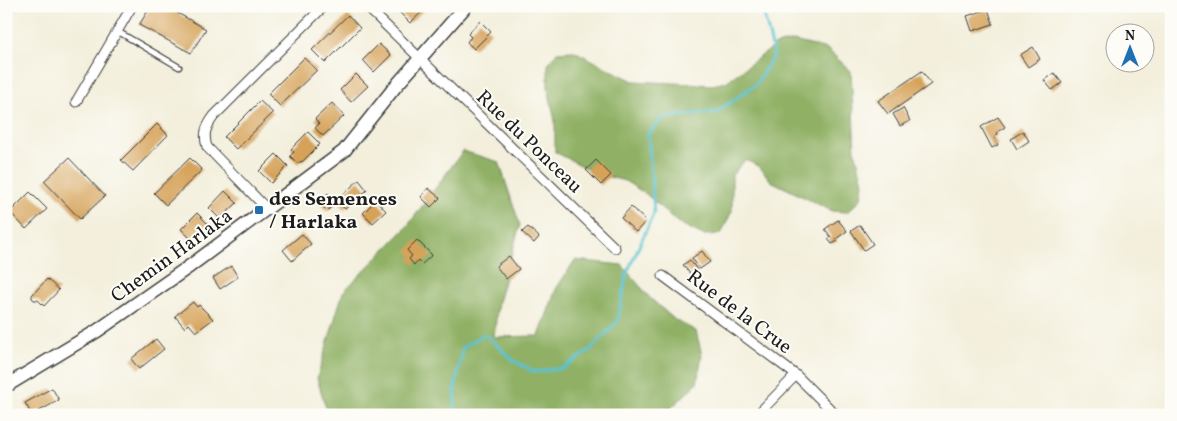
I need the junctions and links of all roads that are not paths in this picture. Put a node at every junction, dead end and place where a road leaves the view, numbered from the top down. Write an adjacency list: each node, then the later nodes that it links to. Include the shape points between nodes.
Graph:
1 (132, 6): 5 (street)
2 (324, 6): 9 (street, via 206,126 207,147)
3 (366, 6): 6 (street, Rue du Ponceau)
4 (466, 6): 6 (street, Chemin Harlaka)
5 (117, 31): 7 (lane); 8 (street)
6 (420, 60): 9 (street, Chemin Harlaka, via 344,150); 10 (street, Rue du Ponceau)
7 (179, 67)
8 (76, 102)
9 (266, 209): 13 (street, Chemin Harlaka, via 97,331)
10 (616, 248)
11 (662, 276): 12 (street, Rue de la Crue)
12 (796, 374): 14 (street); 15 (street, Rue de la Crue)
13 (6, 386)
14 (757, 415)
15 (836, 415)

